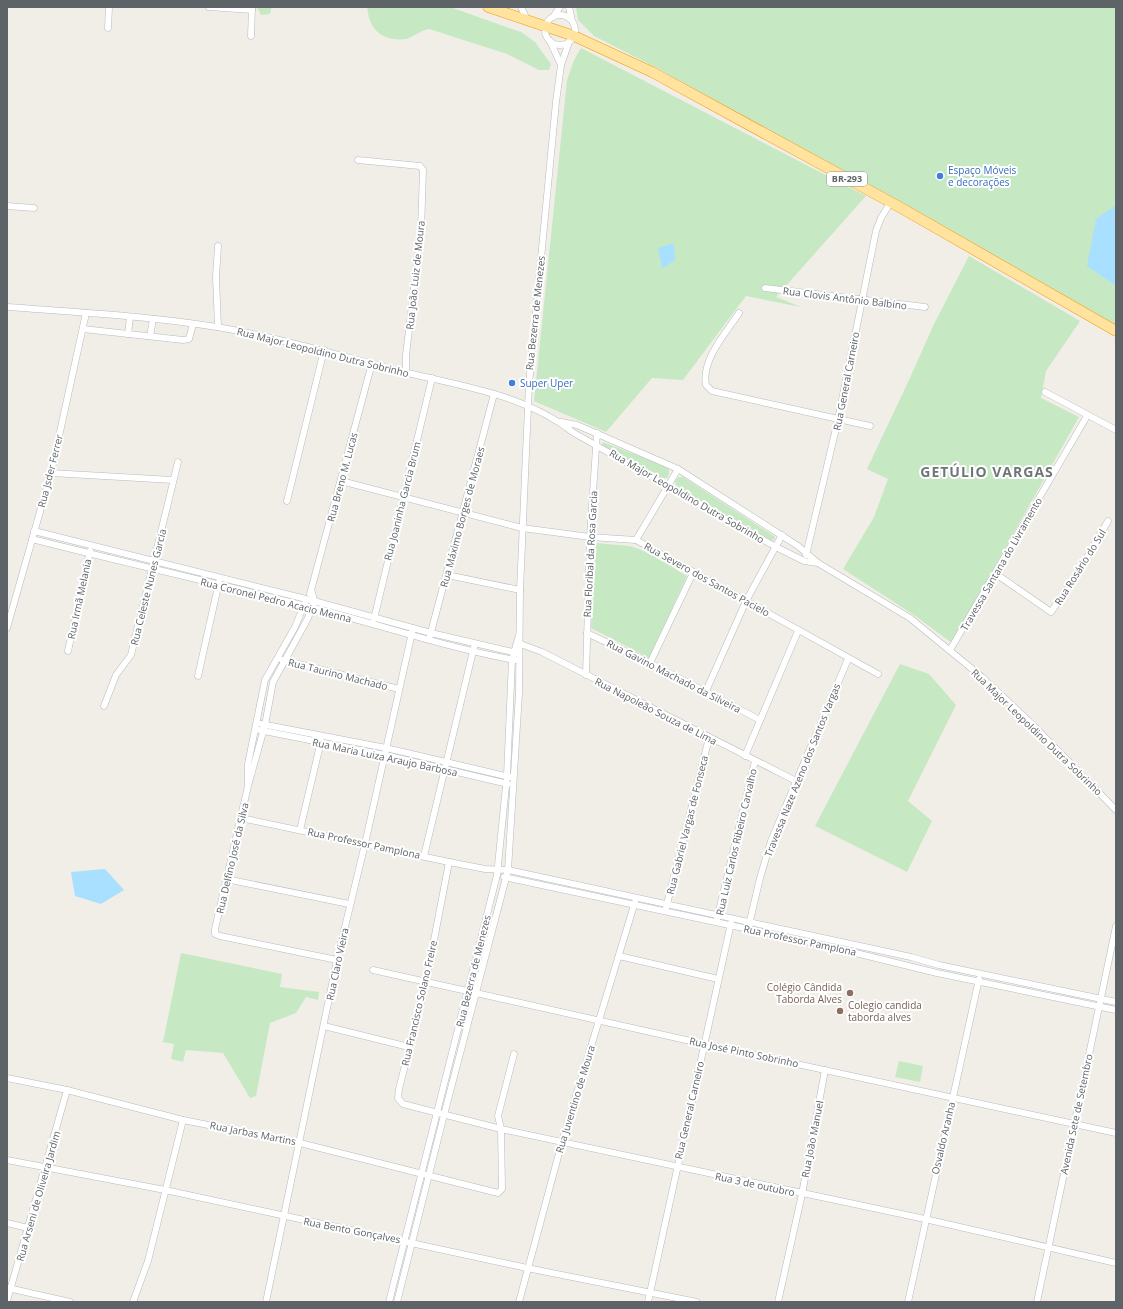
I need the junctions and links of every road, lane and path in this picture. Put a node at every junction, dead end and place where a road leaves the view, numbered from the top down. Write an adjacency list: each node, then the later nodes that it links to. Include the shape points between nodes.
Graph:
1 (109, 7): 11 (street)
2 (209, 7): 7 (street)
3 (488, 7): 8 (highway, BR-293)
4 (521, 7): 8 (street)
5 (560, 7): 9 (street)
6 (569, 7): 10 (street)
7 (252, 8): 12 (street)
8 (527, 20): 9 (highway, BR-293)
9 (549, 21): 10 (street, via 563,16); 13 (highway, BR-293); 14 (street, via 545,31)
10 (572, 21): 13 (street, via 575,31)
11 (108, 28)
12 (251, 36)
13 (572, 39): 14 (street, via 559,46); 15 (street, Rua Bezerra de Menezes); 17 (highway, BR-293, via 652,72)
14 (550, 41): 15 (street)
15 (561, 65): 41 (street, Rua Bezerra de Menezes)
16 (358, 160): 37 (street, Rua João Luiz de Moura, via 420,166 423,170 421,230)
17 (890, 203): 22 (street, Rua General Carneiro, via 876,232); 32 (highway, BR-293)
18 (7, 206): 19 (street)
19 (34, 208)
20 (218, 246): 30 (street)
21 (765, 288): 22 (street, Rua Clovis Antônio Balbino)
22 (862, 298): 24 (street, Rua Clovis Antônio Balbino); 43 (street, Rua General Carneiro)
23 (7, 307): 26 (street, Rua Major Leopoldino Dutra Sobrinho)
24 (925, 307)
25 (739, 312): 43 (street, via 716,347 705,372 706,385 712,391 728,396)
26 (86, 313): 27 (street, Rua Major Leopoldino Dutra Sobrinho); 31 (street, Rua Jsder Ferrer)
27 (130, 317): 28 (street, Rua Major Leopoldino Dutra Sobrinho); 33 (street)
28 (153, 319): 29 (street, Rua Major Leopoldino Dutra Sobrinho); 34 (street)
29 (193, 324): 30 (street, Rua Major Leopoldino Dutra Sobrinho); 34 (street, via 189,339 186,340)
30 (218, 327): 35 (street, Rua Major Leopoldino Dutra Sobrinho)
31 (83, 329): 33 (street); 51 (street, Rua Jsder Ferrer)
32 (1116, 331)
33 (128, 334): 34 (street)
34 (150, 336)
35 (324, 350): 36 (street, Rua Major Leopoldino Dutra Sobrinho); 56 (street)
36 (372, 363): 37 (street, Rua Major Leopoldino Dutra Sobrinho); 53 (street, Rua Breno M. Lucas)
37 (406, 372): 38 (street, Rua Major Leopoldino Dutra Sobrinho)
38 (432, 378): 40 (street, Rua Major Leopoldino Dutra Sobrinho); 55 (street, Rua Joaninha Garcia Brum)
39 (1045, 392): 42 (street)
40 (494, 394): 41 (street, Rua Major Leopoldino Dutra Sobrinho); 57 (street, Rua Máximo Borges de Moraes)
41 (527, 405): 44 (street, Rua Major Leopoldino Dutra Sobrinho); 59 (street, Rua Bezerra de Menezes)
42 (1087, 416): 46 (street); 77 (street, Travessa Santana do Livramento)
43 (838, 420): 45 (street); 67 (street, Rua General Carneiro)
44 (560, 422): 47 (street, Rua Major Leopoldino Dutra Sobrinho, via 577,425); 48 (street, Rua Major Leopoldino Dutra Sobrinho)
45 (870, 426)
46 (1116, 430)
47 (597, 434): 48 (street, Rua Floribal da Rosa Garcia); 50 (street, Rua Major Leopoldino Dutra Sobrinho)
48 (596, 445): 54 (street, Rua Major Leopoldino Dutra Sobrinho); 62 (street, Rua Floribal da Rosa Garcia)
49 (178, 462): 52 (street, Rua Celeste Nunes Garcia)
50 (678, 469): 54 (street); 61 (street, Rua Major Leopoldino Dutra Sobrinho)
51 (51, 473): 52 (street); 60 (street, Rua Jsder Ferrer)
52 (174, 480): 72 (street, Rua Celeste Nunes Garcia)
53 (341, 481): 55 (street, Rua Severo dos Santos Pacielo); 84 (street, Rua Breno M. Lucas)
54 (669, 486): 64 (street); 66 (street, Rua Major Leopoldino Dutra Sobrinho)
55 (402, 496): 57 (street, Rua Severo dos Santos Pacielo); 91 (street, Rua Joaninha Garcia Brum)
56 (287, 501)
57 (463, 512): 59 (street, Rua Severo dos Santos Pacielo); 78 (street, Rua Máximo Borges de Moraes)
58 (1108, 521): 77 (street, Rua Rosário do Sul, via 1076,576 1051,612)
59 (522, 528): 62 (street, Rua Severo dos Santos Pacielo); 83 (street, Rua Bezerra de Menezes)
60 (34, 531): 63 (street, Rua Jsder Ferrer); 65 (street, Rua Coronel Pedro Acacio Menna)
61 (782, 535): 66 (street); 67 (street, Rua Major Leopoldino Dutra Sobrinho)
62 (590, 537): 64 (street, Rua Severo dos Santos Pacielo); 98 (street, Rua Floribal da Rosa Garcia)
63 (32, 539): 68 (street, Rua Coronel Pedro Acacio Menna); 94 (street, Rua Jsder Ferrer)
64 (636, 540): 76 (street, Rua Severo dos Santos Pacielo)
65 (91, 546): 68 (street, Rua Irmã Melania); 69 (street, Rua Coronel Pedro Acacio Menna)
66 (776, 547): 70 (street, Rua Major Leopoldino Dutra Sobrinho); 87 (street)
67 (807, 552): 70 (street, Rua General Carneiro); 73 (street, Rua Major Leopoldino Dutra Sobrinho)
68 (89, 554): 71 (street, Rua Coronel Pedro Acacio Menna); 105 (street, Rua Irmã Melania)
69 (122, 554): 71 (street); 72 (street, Rua Coronel Pedro Acacio Menna)
70 (804, 561): 73 (street, Rua Major Leopoldino Dutra Sobrinho)
71 (120, 562): 74 (street, Rua Coronel Pedro Acacio Menna)
72 (155, 562): 74 (street, Rua Celeste Nunes Garcia); 75 (street, Rua Coronel Pedro Acacio Menna)
73 (818, 564): 104 (street, Rua Major Leopoldino Dutra Sobrinho, via 910,618)
74 (153, 570): 79 (street, Rua Coronel Pedro Acacio Menna); 119 (street, Rua Celeste Nunes Garcia, via 131,654 116,675)
75 (186, 570): 79 (street); 80 (street, Rua Coronel Pedro Acacio Menna)
76 (693, 573): 87 (street, Rua Severo dos Santos Pacielo); 113 (street)
77 (996, 574): 104 (street, Travessa Santana do Livramento)
78 (447, 575): 83 (street); 100 (street, Rua Máximo Borges de Moraes)
79 (184, 577): 81 (street, Rua Coronel Pedro Acacio Menna)
80 (220, 578): 81 (street); 82 (street, Rua Coronel Pedro Acacio Menna)
81 (218, 586): 85 (street, Rua Coronel Pedro Acacio Menna); 116 (street)
82 (269, 589): 85 (street); 86 (street, Rua Coronel Pedro Acacio Menna)
83 (520, 590): 101 (street, Rua Bezerra de Menezes)
84 (312, 592): 86 (street, Rua Breno M. Lucas); 88 (street, Rua Breno M. Lucas)
85 (267, 597): 89 (street, Rua Coronel Pedro Acacio Menna)
86 (306, 599): 88 (street, Rua Coronel Pedro Acacio Menna); 89 (street, Rua Delfino José da Silva)
87 (746, 600): 97 (street, Rua Severo dos Santos Pacielo); 118 (street)
88 (314, 601): 90 (street, Rua Delfino José da Silva); 91 (street, Rua Coronel Pedro Acacio Menna)
89 (304, 606): 90 (street, Rua Coronel Pedro Acacio Menna); 93 (street, Rua Delfino José da Silva)
90 (312, 608): 92 (street, Rua Coronel Pedro Acacio Menna); 96 (street, Rua Delfino José da Silva)
91 (374, 616): 92 (street, Rua Joaninha Garcia Brum); 95 (street, Rua Coronel Pedro Acacio Menna)
92 (373, 624): 99 (street, Rua Coronel Pedro Acacio Menna)
93 (295, 626): 96 (street); 108 (street, Rua Delfino José da Silva)
94 (7, 628)
95 (413, 628): 99 (street, Rua Claro Vieira); 100 (street, Rua Coronel Pedro Acacio Menna)
96 (302, 630): 111 (street, Rua Delfino José da Silva)
97 (798, 631): 109 (street, Rua Severo dos Santos Pacielo); 122 (street)
98 (587, 633): 113 (street, Rua Gavino Machado da Silveira); 114 (street, Rua Floribal da Rosa Garcia)
99 (411, 635): 100 (street, Rua Coronel Pedro Acacio Menna); 117 (street, Rua Claro Vieira)
100 (430, 636): 102 (street, Rua Coronel Pedro Acacio Menna); 103 (street, Rua Coronel Pedro Acacio Menna)
101 (518, 643): 106 (street, Rua Bezerra de Menezes); 107 (street, Rua Bezerra de Menezes); 114 (street, Rua Napoleão Souza de Lima)
102 (475, 644): 103 (street); 106 (street, Rua Coronel Pedro Acacio Menna)
103 (473, 650): 110 (street, Rua Coronel Pedro Acacio Menna); 138 (street)
104 (950, 650): 145 (street, Rua Major Leopoldino Dutra Sobrinho, via 1033,725)
105 (68, 652)
106 (513, 653): 107 (street, Rua Coronel Pedro Acacio Menna); 110 (street, Rua Bezerra de Menezes)
107 (520, 654): 112 (street, Rua Bezerra de Menezes)
108 (277, 658): 111 (street, Rua Taurino Machado); 123 (street, Rua Delfino José da Silva, via 265,680)
109 (848, 659): 115 (street, Rua Severo dos Santos Pacielo); 141 (street, Travessa Naze Azeno dos Santos Vargas)
110 (512, 660): 112 (street, Rua Coronel Pedro Acacio Menna); 120 (street, Rua Bezerra de Menezes)
111 (284, 661): 117 (street, Rua Taurino Machado); 124 (street, Rua Delfino José da Silva, via 273,682)
112 (520, 661): 121 (street, Rua Bezerra de Menezes)
113 (650, 663): 118 (street, Rua Gavino Machado da Silveira)
114 (586, 674): 130 (street, Rua Napoleão Souza de Lima)
115 (878, 674)
116 (198, 676)
117 (399, 689): 133 (street, Rua Claro Vieira)
118 (706, 691): 122 (street, Rua Gavino Machado da Silveira)
119 (104, 706)
120 (509, 718): 121 (street); 139 (street, Rua Bezerra de Menezes)
121 (518, 718): 140 (street, Rua Bezerra de Menezes)
122 (760, 720): 136 (street)
123 (257, 723): 124 (street, Rua Maria Luiza Araujo Barbosa); 125 (street, Rua Delfino José da Silva)
124 (265, 724): 126 (street, Rua Maria Luiza Araujo Barbosa); 127 (street, Rua Delfino José da Silva)
125 (256, 730): 127 (street, Rua Maria Luiza Araujo Barbosa); 144 (street, Rua Delfino José da Silva, via 248,764)
126 (294, 730): 128 (street, Rua Maria Luiza Araujo Barbosa); 129 (street)
127 (263, 731): 129 (street, Rua Maria Luiza Araujo Barbosa); 144 (street, Rua Delfino José da Silva)
128 (322, 735): 131 (street, Rua Maria Luiza Araujo Barbosa); 132 (street)
129 (292, 737): 132 (street, Rua Maria Luiza Araujo Barbosa)
130 (709, 738): 136 (street, Rua Napoleão Souza de Lima); 163 (street, Rua Gabriel Vargas de Fonseca)
131 (352, 741): 133 (street, Rua Maria Luiza Araujo Barbosa); 134 (street)
132 (321, 743): 134 (street, Rua Maria Luiza Araujo Barbosa); 147 (street)
133 (386, 748): 135 (street, Rua Claro Vieira); 138 (street, Rua Maria Luiza Araujo Barbosa)
134 (350, 749): 135 (street, Rua Maria Luiza Araujo Barbosa)
135 (384, 755): 138 (street, Rua Maria Luiza Araujo Barbosa); 150 (street, Rua Claro Vieira)
136 (745, 756): 137 (street, Rua Napoleão Souza de Lima)
137 (755, 761): 141 (street, Rua Napoleão Souza de Lima); 164 (street, Rua Luiz Carlos Ribeiro Carvalho)
138 (446, 766): 139 (street, Rua Maria Luiza Araujo Barbosa); 142 (street, Rua Maria Luiza Araujo Barbosa); 151 (street)
139 (507, 776): 140 (street, Rua Maria Luiza Araujo Barbosa); 142 (street, Rua Bezerra de Menezes)
140 (514, 777): 143 (street, Rua Bezerra de Menezes)
141 (796, 781): 166 (street, Travessa Naze Azeno dos Santos Vargas, via 771,841)
142 (506, 784): 143 (street, Rua Maria Luiza Araujo Barbosa); 148 (street, Rua Bezerra de Menezes)
143 (513, 785): 149 (street, Rua Bezerra de Menezes)
144 (248, 786): 146 (street, Rua Delfino José da Silva)
145 (1116, 810)
146 (241, 818): 147 (street, Rua Professor Pamplona); 157 (street, Rua Delfino José da Silva)
147 (300, 830): 150 (street, Rua Professor Pamplona)
148 (501, 838): 149 (street); 154 (street, Rua Bezerra de Menezes)
149 (510, 840): 153 (street, Rua Bezerra de Menezes)
150 (365, 844): 151 (street, Rua Professor Pamplona); 160 (street, Rua Claro Vieira)
151 (424, 856): 152 (street, Rua Professor Pamplona)
152 (449, 862): 154 (street, Rua Professor Pamplona); 178 (street, Rua Francisco Solano Freire)
153 (508, 870): 154 (street, Rua Professor Pamplona); 155 (street, Rua Bezerra de Menezes); 156 (street, Rua Professor Pamplona)
154 (497, 872): 155 (street, Rua Professor Pamplona); 161 (street, Rua Bezerra de Menezes)
155 (507, 877): 158 (street, Rua Professor Pamplona); 162 (street, Rua Bezerra de Menezes)
156 (546, 878): 158 (street); 159 (street, Rua Professor Pamplona)
157 (226, 879): 160 (street); 171 (street, Rua Delfino José da Silva, via 216,934)
158 (544, 886): 159 (street, Rua Professor Pamplona)
159 (636, 902): 163 (street, Rua Professor Pamplona); 170 (street, Rua Juventino de Moura)
160 (349, 904): 171 (street, Rua Claro Vieira)
161 (489, 906): 162 (street); 180 (street, Rua Bezerra de Menezes)
162 (498, 908): 182 (street, Rua Bezerra de Menezes)
163 (666, 908): 164 (street, Rua Professor Pamplona)
164 (717, 920): 165 (street, Rua Professor Pamplona)
165 (731, 922): 166 (street, Rua Professor Pamplona); 176 (street, Rua General Carneiro)
166 (749, 926): 168 (street, Rua Professor Pamplona); 169 (street, Rua Professor Pamplona)
167 (1116, 926): 183 (street, Avenida Sete de Setembro)
168 (824, 938): 169 (street); 172 (street, Rua Professor Pamplona)
169 (823, 945): 174 (street, Rua Professor Pamplona)
170 (619, 956): 176 (street); 187 (street, Rua Juventino de Moura)
171 (337, 960): 188 (street, Rua Claro Vieira)
172 (939, 965): 174 (street); 175 (street, Rua Professor Pamplona)
173 (373, 970): 178 (street, Rua José Pinto Sobrinho)
174 (937, 973): 177 (street, Rua Professor Pamplona)
175 (980, 974): 177 (street, Osvaldo Aranha); 179 (street, Rua Professor Pamplona)
176 (718, 979): 189 (street, Rua General Carneiro)
177 (978, 981): 181 (street, Rua Professor Pamplona); 197 (street, Osvaldo Aranha)
178 (426, 982): 180 (street, Rua José Pinto Sobrinho); 190 (street, Rua Francisco Solano Freire)
179 (1028, 982): 181 (street); 183 (street, Rua Professor Pamplona)
180 (468, 991): 182 (street, Rua José Pinto Sobrinho); 191 (street, Rua Bezerra de Menezes)
181 (1027, 991): 185 (street, Rua Professor Pamplona)
182 (476, 994): 187 (street, Rua José Pinto Sobrinho); 192 (street, Rua Bezerra de Menezes)
183 (1101, 999): 184 (street, Rua Professor Pamplona); 185 (street, Avenida Sete de Setembro)
184 (1116, 1002)
185 (1100, 1006): 186 (street, Rua Professor Pamplona); 202 (street, Avenida Sete de Setembro)
186 (1116, 1010)
187 (599, 1019): 189 (street, Rua José Pinto Sobrinho); 206 (street, Rua Juventino de Moura)
188 (324, 1026): 190 (street); 205 (street, Rua Claro Vieira)
189 (704, 1044): 194 (street, Rua José Pinto Sobrinho); 208 (street, Rua General Carneiro)
190 (409, 1047): 198 (street, Rua Francisco Solano Freire)
191 (452, 1051): 192 (street); 199 (street, Rua Bezerra de Menezes)
192 (460, 1053): 200 (street, Rua Bezerra de Menezes)
193 (514, 1054): 203 (street, via 499,1110)
194 (825, 1070): 197 (street, Rua José Pinto Sobrinho); 213 (street, Rua João Manuel)
195 (7, 1078): 196 (street, Rua Jarbas Martins)
196 (67, 1090): 201 (street, Rua Jarbas Martins); 209 (street, Rua Arseni de Oliveira Jardim)
197 (952, 1097): 202 (street, Rua José Pinto Sobrinho); 215 (street, Osvaldo Aranha)
198 (398, 1098): 199 (street, Rua 3 de outubro, via 403,1104)
199 (436, 1113): 200 (street, Rua 3 de outubro); 210 (street, Rua Bezerra de Menezes)
200 (444, 1115): 203 (street, Rua 3 de outubro); 211 (street, Rua Bezerra de Menezes)
201 (183, 1120): 205 (street, Rua Jarbas Martins); 212 (street)
202 (1074, 1124): 204 (street, Rua José Pinto Sobrinho); 219 (street, Avenida Sete de Setembro)
203 (501, 1129): 206 (street, Rua 3 de outubro); 211 (street, Rua Jarbas Martins, via 502,1189 498,1193)
204 (1116, 1133)
205 (300, 1142): 210 (street, Rua Jarbas Martins); 214 (street, Rua Claro Vieira)
206 (562, 1142): 208 (street, Rua 3 de outubro); 221 (street, Rua Juventino de Moura)
207 (7, 1160): 209 (street, Rua Bento Gonçalves)
208 (676, 1167): 213 (street, Rua 3 de outubro); 223 (street, Rua General Carneiro)
209 (46, 1169): 212 (street, Rua Bento Gonçalves); 217 (street, Rua Arseni de Oliveira Jardim)
210 (422, 1172): 211 (street, Rua Jarbas Martins); 218 (street, Rua Bezerra de Menezes)
211 (429, 1174): 218 (street, Rua Bezerra de Menezes)
212 (165, 1190): 214 (street, Rua Bento Gonçalves); 226 (street, via 148,1261)
213 (802, 1194): 215 (street, Rua 3 de outubro); 233 (street, Rua João Manuel)
214 (283, 1216): 218 (street, Rua Bento Gonçalves); 227 (street, Rua Claro Vieira)
215 (925, 1219): 219 (street, Rua 3 de outubro); 234 (street, Osvaldo Aranha)
216 (7, 1223): 217 (street)
217 (28, 1228): 222 (street, Rua Arseni de Oliveira Jardim)
218 (408, 1242): 221 (street, Rua Bento Gonçalves); 228 (street, Rua Bezerra de Menezes); 229 (street, Rua Bezerra de Menezes)
219 (1048, 1247): 220 (street, Rua 3 de outubro); 235 (street, Avenida Sete de Setembro)
220 (1116, 1263)
221 (527, 1268): 223 (street, Rua Bento Gonçalves); 230 (street, Rua Juventino de Moura)
222 (9, 1288): 224 (street, Rua Arseni de Oliveira Jardim); 225 (street)
223 (650, 1292): 231 (street, Rua General Carneiro); 232 (street, Rua Bento Gonçalves)
224 (7, 1300)
225 (70, 1302)
226 (134, 1302)
227 (266, 1302)
228 (389, 1302)
229 (397, 1302)
230 (520, 1302)
231 (648, 1302)
232 (698, 1302)
233 (778, 1302)
234 (908, 1302)
235 (1037, 1302)

